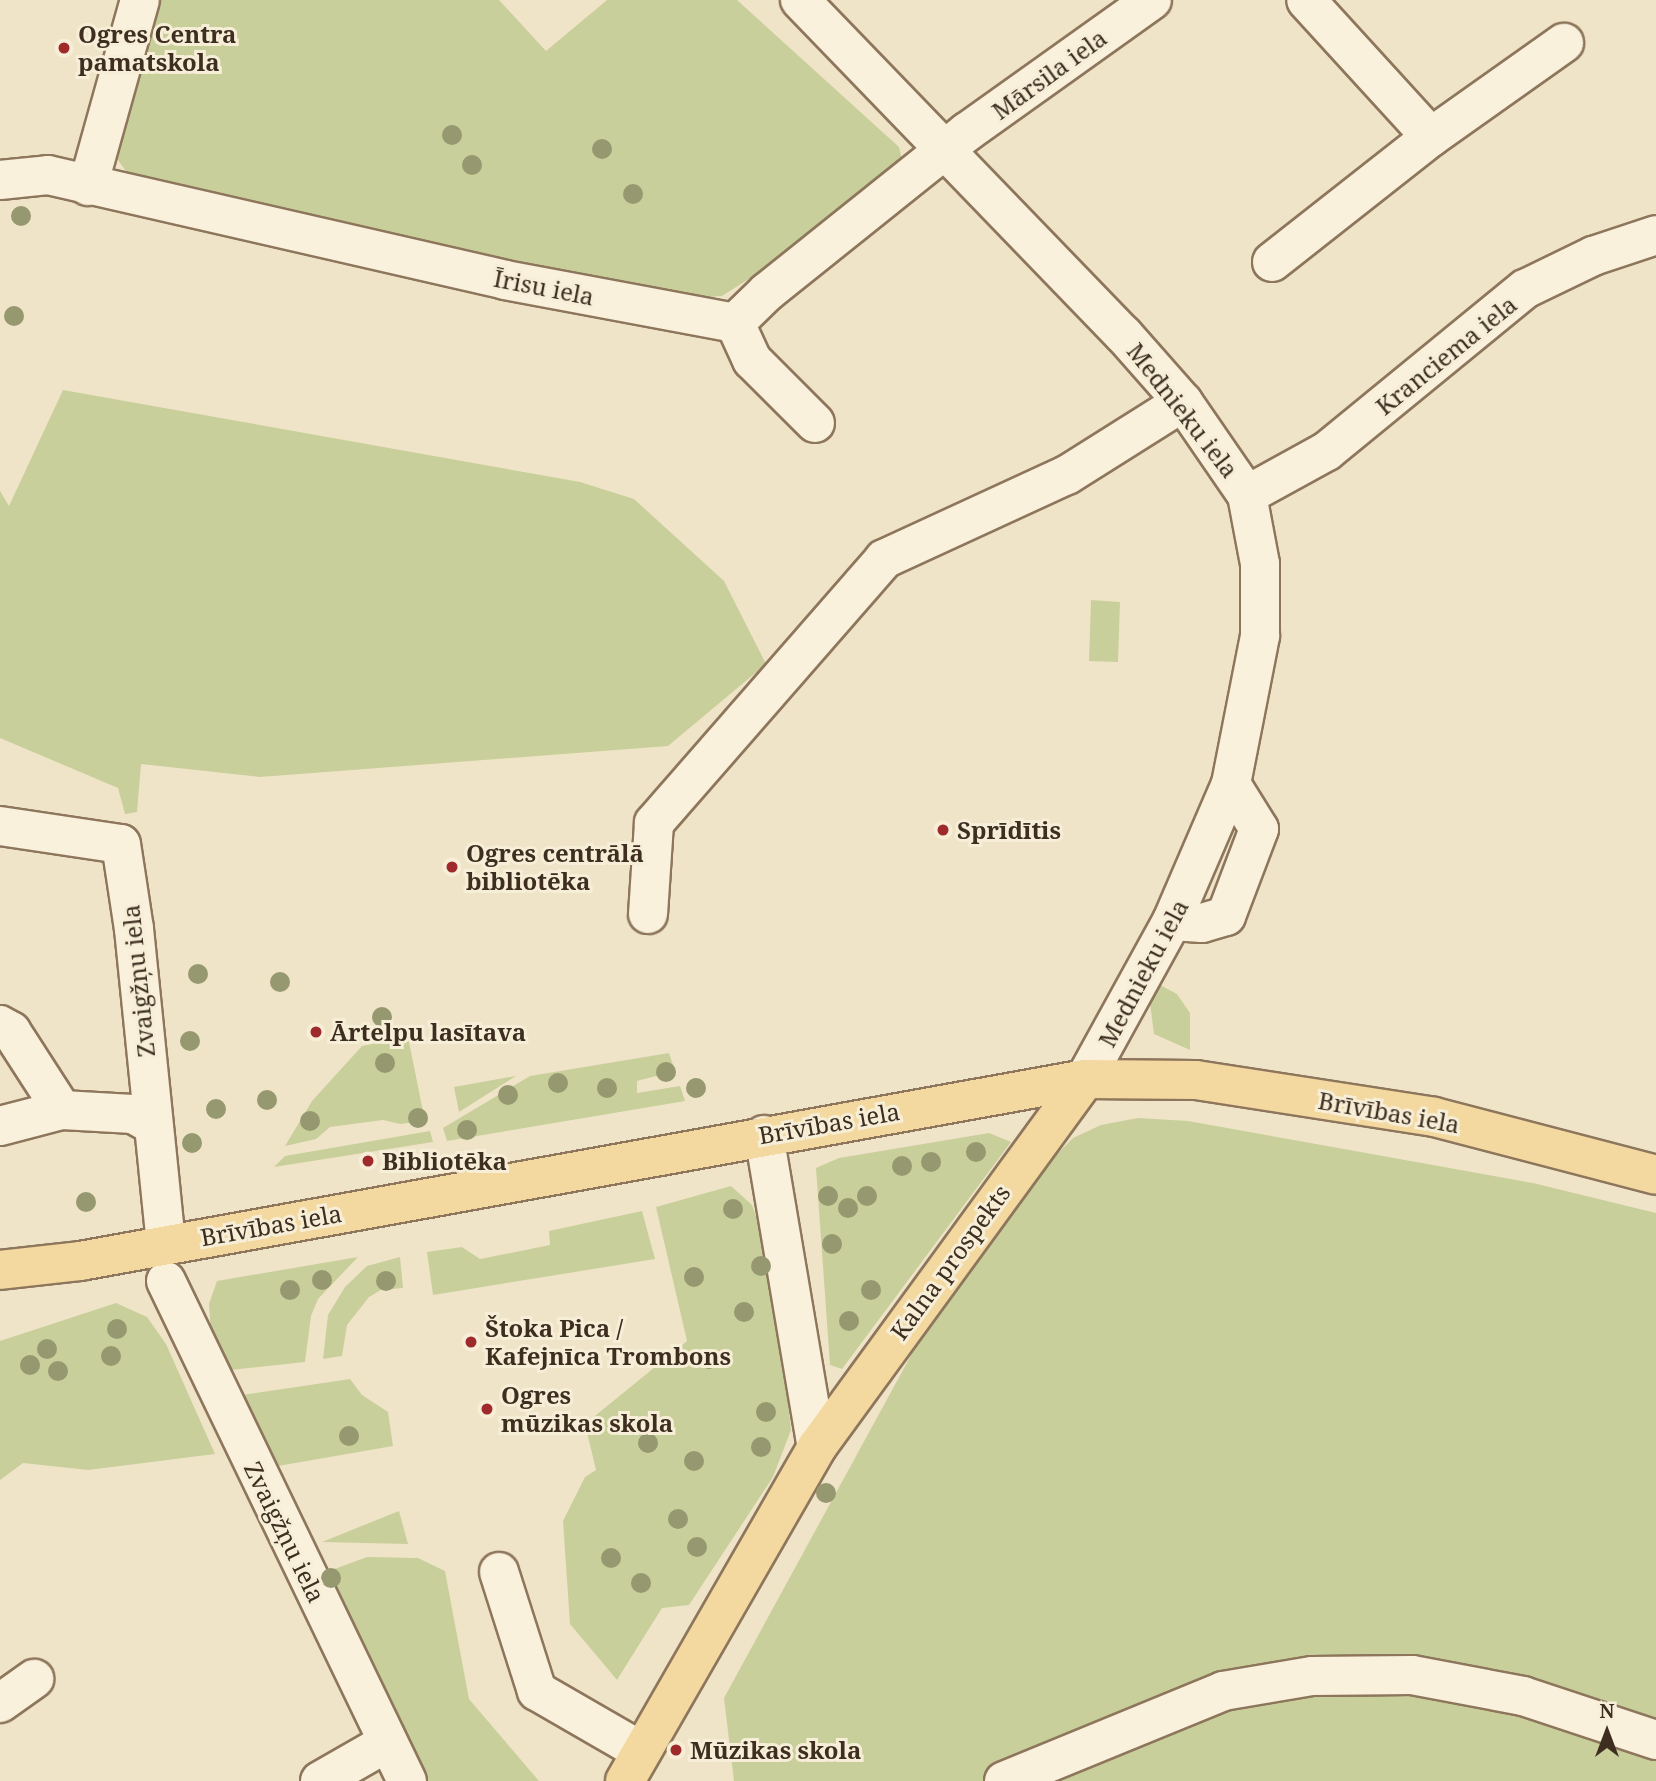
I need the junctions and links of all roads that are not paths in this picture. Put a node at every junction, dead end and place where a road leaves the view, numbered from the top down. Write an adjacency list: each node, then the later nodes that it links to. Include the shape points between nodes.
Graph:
1 (140, 0): 9 (street)
2 (800, 0): 7 (street, Mednieku iela)
3 (1152, 0): 7 (street, Mārsila iela)
4 (1306, 0): 6 (street)
5 (1564, 43): 6 (street)
6 (1431, 137): 11 (street)
7 (946, 149): 12 (street, via 767,292); 13 (street, Mednieku iela)
8 (0, 180): 9 (street, Īrisu iela, via 48,175)
9 (88, 186): 12 (street, Īrisu iela, via 505,280)
10 (1656, 235): 15 (street, Kranciema iela, via 1593,256 1525,289 1327,451)
11 (1272, 262)
12 (735, 323): 14 (street, via 752,360)
13 (1183, 402): 15 (street, Mednieku iela); 17 (street, via 1067,475 884,559 654,823)
14 (815, 423)
15 (1247, 495): 19 (street, Mednieku iela, via 1260,564 1260,636 1231,784 1172,921)
16 (0, 826): 21 (street, Zvaigžņu iela, via 121,844)
17 (648, 914)
18 (0, 1025): 20 (street, via 12,1031)
19 (1086, 1079): 23 (main road, Brīvības iela); 24 (main road, Brīvības iela, via 1196,1080 1434,1117); 28 (main road, Kalna prospekts)
20 (62, 1110): 21 (street, via 133,1114); 22 (street)
21 (153, 1125): 25 (street, Zvaigžņu iela)
22 (0, 1126)
23 (764, 1135): 25 (main road, Brīvības iela); 28 (street)
24 (1656, 1175)
25 (166, 1244): 26 (main road, Brīvības iela)
26 (0, 1270)
27 (166, 1282): 33 (street, Zvaigžņu iela)
28 (817, 1447): 34 (main road, Kalna prospekts)
29 (499, 1572): 34 (street, via 537,1691)
30 (34, 1679): 31 (street)
31 (0, 1703)
32 (1656, 1740): 37 (street, via 1523,1696 1437,1679 1312,1676 1223,1691)
33 (388, 1742): 35 (street); 36 (street, Zvaigžņu iela)
34 (633, 1766)
35 (320, 1781)
36 (407, 1781)
37 (1004, 1781)

